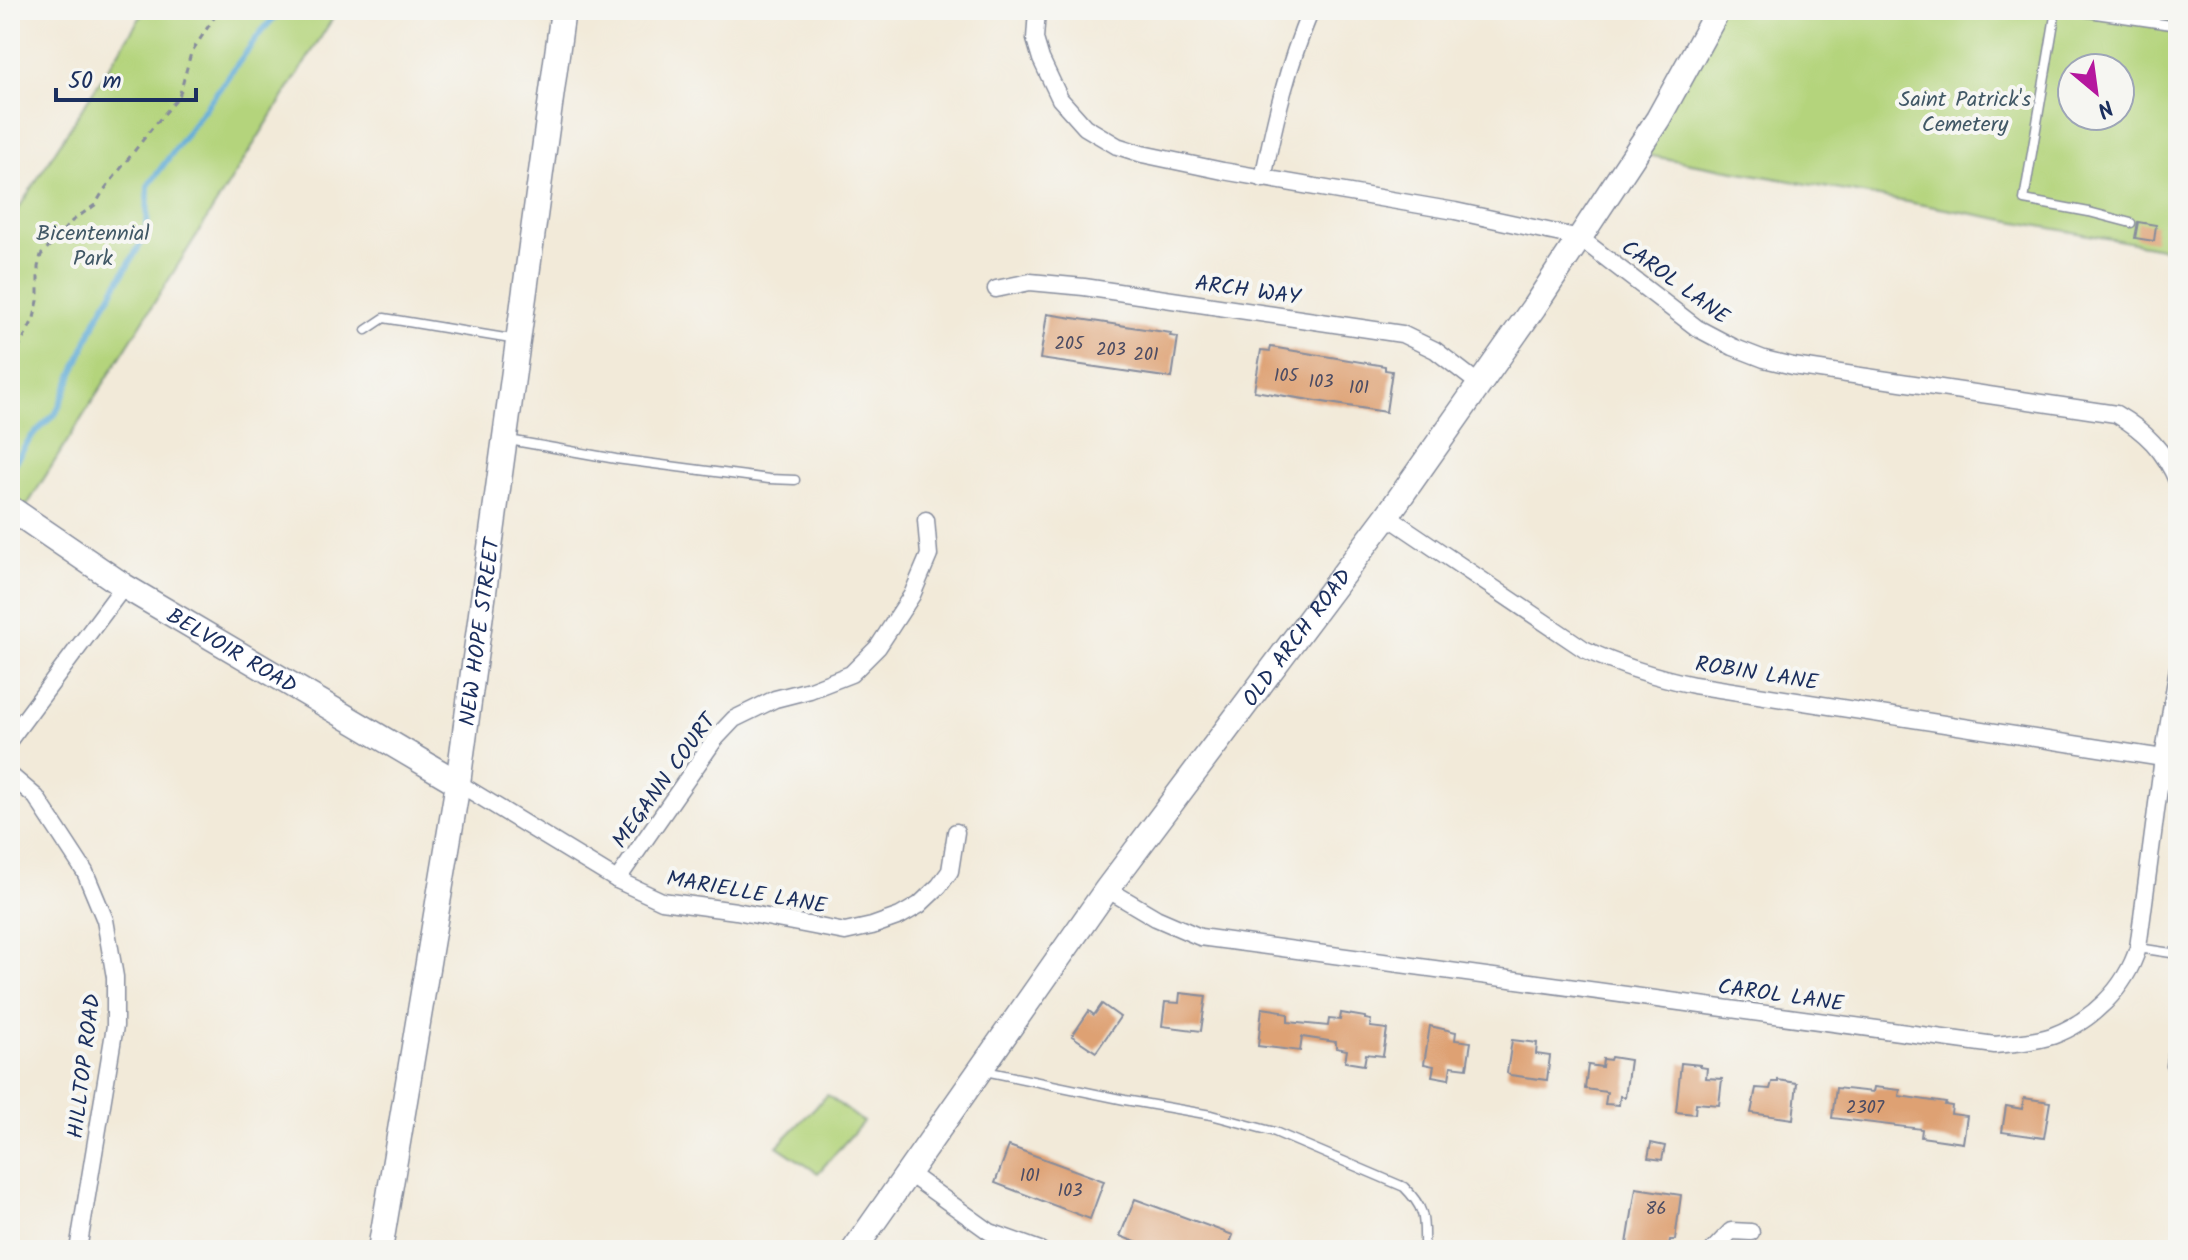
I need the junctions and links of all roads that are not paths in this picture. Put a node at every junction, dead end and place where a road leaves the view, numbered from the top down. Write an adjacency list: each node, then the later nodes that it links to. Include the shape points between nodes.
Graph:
1 (563, 10): 13 (street, NEW HOPE STREET)
2 (1037, 10): 8 (street, CAROL LANE, via 1035,39 1041,59 1060,99 1085,127 1142,154)
3 (1311, 10): 8 (street, via 1288,68)
4 (1718, 10): 10 (street, OLD ARCH ROAD, via 1658,119)
5 (2056, 10): 9 (lane, via 2024,200)
6 (2068, 10): 7 (lane)
7 (2178, 26)
8 (1263, 179): 10 (street, CAROL LANE)
9 (2131, 223)
10 (1580, 238): 14 (street, OLD ARCH ROAD); 17 (street, CAROL LANE, via 1697,328 1733,347 1793,366 2116,414 2139,427 2159,448)
11 (996, 289): 14 (street, ARCH WAY, via 1030,282 1084,287 1402,334 1435,350)
12 (366, 330): 13 (lane, via 384,318)
13 (517, 340): 15 (street, NEW HOPE STREET)
14 (1479, 384): 19 (street, OLD ARCH ROAD)
15 (504, 439): 16 (lane, via 616,459); 26 (street, NEW HOPE STREET)
16 (795, 480)
17 (2178, 483)
18 (10, 508): 21 (street, BELVOIR ROAD)
19 (1387, 516): 24 (street, ROBIN LANE, via 1584,649 1654,677); 29 (street, OLD ARCH ROAD)
20 (926, 520): 28 (street, MEGANN COURT, via 929,555 912,595 878,647 851,674 734,719)
21 (124, 586): 23 (street); 26 (street, BELVOIR ROAD)
22 (2178, 668): 24 (street, CAROL LANE)
23 (10, 739)
24 (2163, 758): 30 (street, CAROL LANE)
25 (10, 775): 37 (street, HILLTOP ROAD, via 36,797 85,872 105,920 115,977 115,1026)
26 (458, 783): 28 (street, MARIELLE LANE); 38 (street, NEW HOPE STREET)
27 (956, 832): 28 (street, MARIELLE LANE, via 950,871 919,905 845,932 662,901)
28 (617, 880)
29 (1107, 889): 30 (street, CAROL LANE, via 1200,937 1995,1045 2050,1036 2080,1023 2120,986); 34 (street, OLD ARCH ROAD)
30 (2138, 948): 31 (lane)
31 (2178, 954)
32 (2178, 1002): 33 (lane, via 2171,1066)
33 (2178, 1066)
34 (980, 1070): 35 (street, OLD ARCH ROAD); 41 (lane, via 1275,1132 1404,1187 1424,1215)
35 (908, 1173): 39 (street, OLD ARCH ROAD); 40 (street, via 990,1232)
36 (1751, 1232): 42 (street, via 1731,1231)
37 (78, 1250)
38 (380, 1250)
39 (854, 1250)
40 (1040, 1250)
41 (1424, 1250)
42 (1713, 1250)

